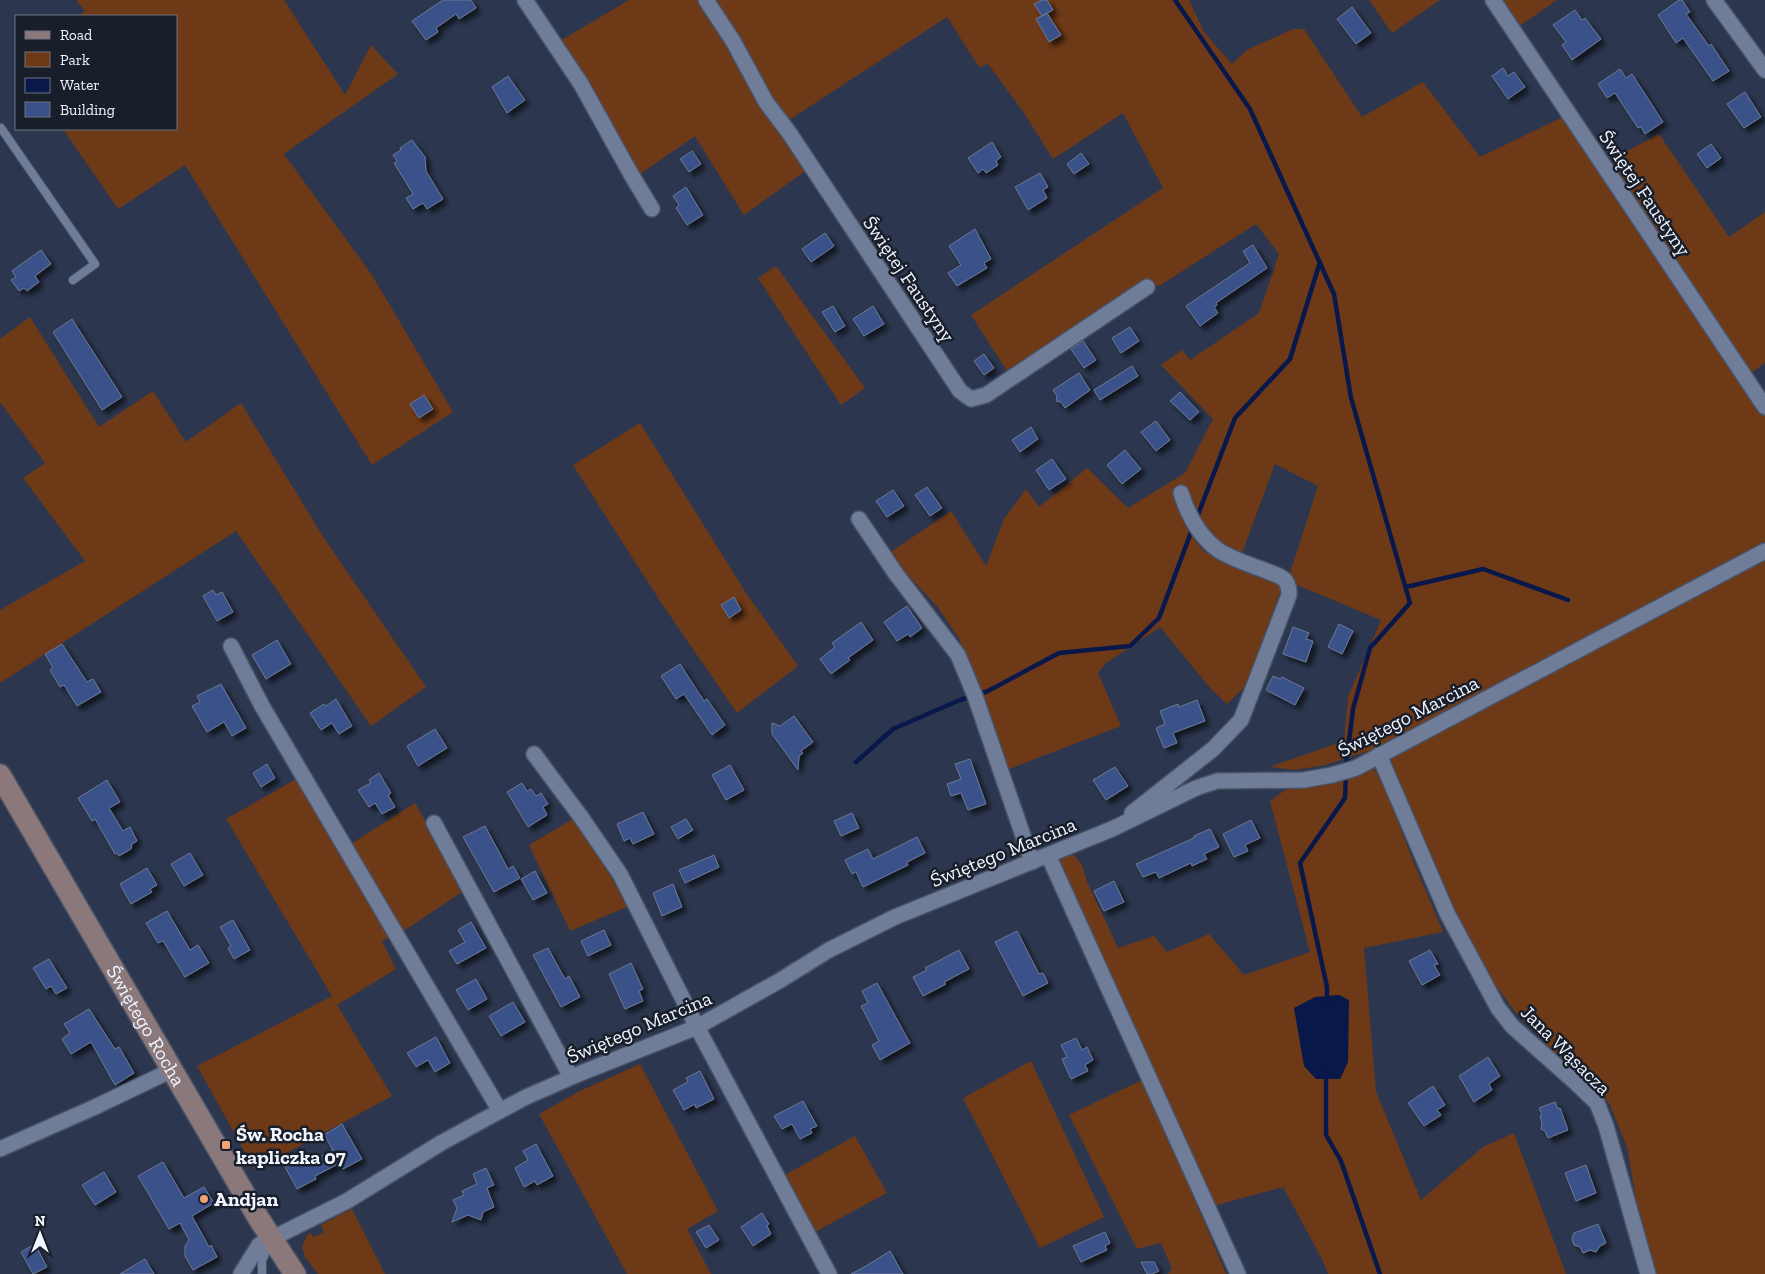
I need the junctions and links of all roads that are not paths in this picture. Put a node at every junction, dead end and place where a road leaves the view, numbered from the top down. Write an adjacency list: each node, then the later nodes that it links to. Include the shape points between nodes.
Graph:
1 (525, 0): 7 (street, via 581,84)
2 (706, 0): 9 (street, Świętej Faustyny, via 766,102 965,396 971,399 986,395)
3 (1492, 0): 10 (street, Świętej Faustyny)
4 (1714, 0): 5 (street)
5 (1765, 70)
6 (1, 128): 8 (lane, via 95,264)
7 (652, 209)
8 (73, 280)
9 (1147, 287)
10 (1765, 407)
11 (1181, 493): 19 (street, via 1186,511 1202,536 1229,557 1285,580 1289,595 1241,720 1213,749)
12 (859, 519): 21 (street, via 958,655)
13 (1765, 550): 16 (street, Świętego Marcina)
14 (231, 646): 25 (street, via 262,706)
15 (534, 754): 22 (street, via 620,874)
16 (1379, 756): 19 (street, Świętego Marcina, via 1356,768 1304,780 1217,781); 33 (street, Jana Wąsacza, via 1447,913 1498,1008 1512,1026 1597,1103)
17 (0, 775): 23 (street, Świętego Rocha)
18 (434, 823): 24 (street)
19 (1112, 829): 20 (street, Świętego Marcina)
20 (1048, 855): 21 (street, Świętego Marcina); 32 (street)
21 (1032, 862): 22 (street, Świętego Marcina, via 895,917 854,937)
22 (697, 1027): 24 (street, Świętego Marcina); 31 (street)
23 (172, 1070): 26 (street); 27 (street, Świętego Rocha)
24 (571, 1077): 25 (street, Świętego Marcina)
25 (500, 1111): 27 (street, Świętego Marcina, via 347,1201)
26 (0, 1149)
27 (271, 1239): 28 (street, Świętego Marcina, via 260,1245); 29 (lane, via 262,1260); 30 (street, Świętego Rocha)
28 (240, 1274)
29 (262, 1274)
30 (295, 1274)
31 (829, 1274)
32 (1238, 1274)
33 (1648, 1274)

